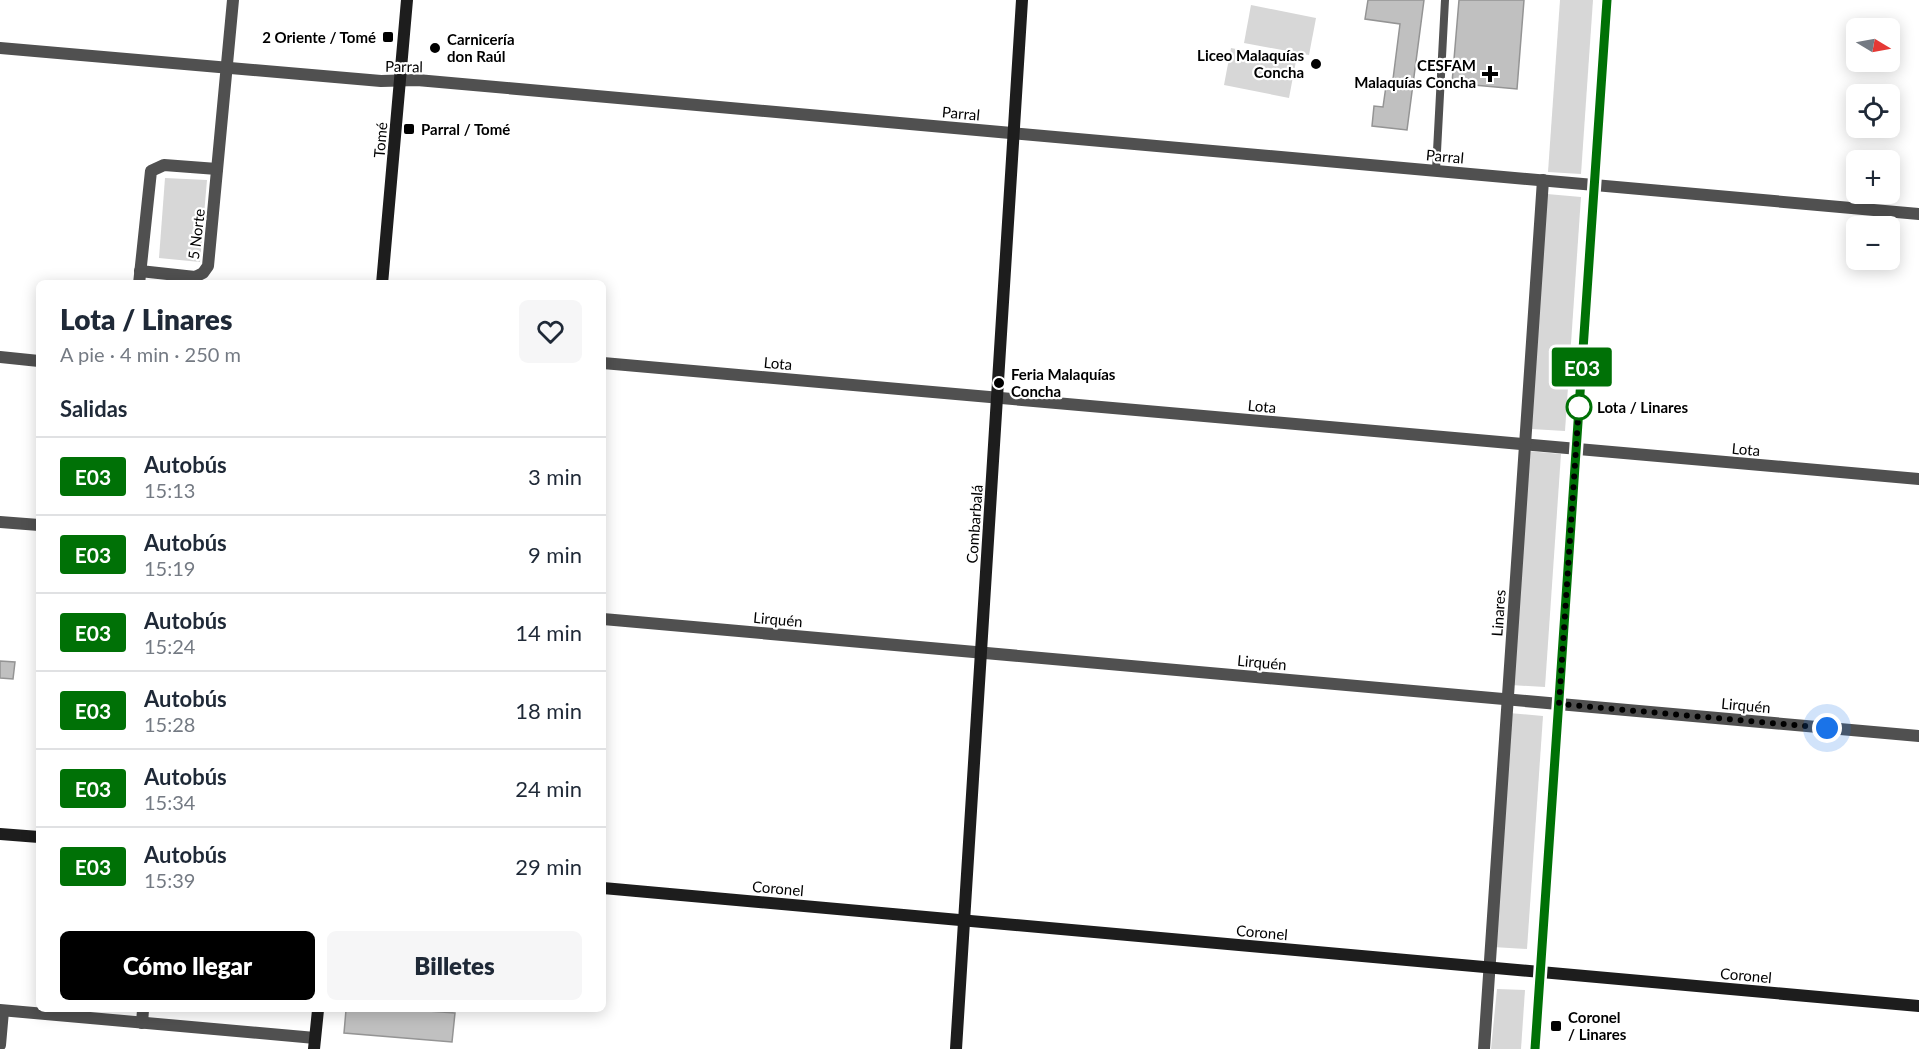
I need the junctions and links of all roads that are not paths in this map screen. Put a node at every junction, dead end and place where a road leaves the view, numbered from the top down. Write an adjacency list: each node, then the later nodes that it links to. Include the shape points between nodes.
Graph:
1 (233, 0): 7 (street, 5 Norte)
2 (407, 0): 8 (street, Tomé)
3 (1022, 0): 9 (street, Combarbalá)
4 (1445, 0): 11 (lane)
5 (1607, 0): 13 (street)
6 (0, 48): 7 (street, Parral)
7 (226, 67): 8 (street, Parral); 10 (street, 5 Norte)
8 (400, 80): 9 (street, Parral); 16 (street, Tomé)
9 (1013, 133): 11 (street, Parral); 20 (street, Combarbalá)
10 (217, 169): 15 (street, 5 Norte, via 206,270 195,277); 15 (street, 5 Norte, via 164,165 151,171)
11 (1436, 170): 12 (street, Parral)
12 (1543, 180): 13 (street, Parral); 21 (street, Linares)
13 (1594, 184): 14 (street, Parral); 22 (street)
14 (1919, 214)
15 (139, 278)
16 (382, 280)
17 (0, 357): 18 (street)
18 (36, 361)
19 (606, 363): 20 (street, Lota)
20 (997, 398): 21 (street, Lota); 27 (street, Combarbalá)
21 (1525, 444): 22 (street, Lota); 28 (street, Linares)
22 (1576, 449): 23 (street, Lota); 29 (street)
23 (1919, 479)
24 (0, 522): 25 (street)
25 (36, 525)
26 (606, 619): 27 (street, Lirquén)
27 (981, 652): 28 (street, Lirquén); 34 (street, Combarbalá)
28 (1508, 699): 29 (street, Lirquén); 35 (street, Linares)
29 (1559, 704): 30 (street, Lirquén); 36 (street)
30 (1919, 736)
31 (0, 834): 32 (street)
32 (36, 837)
33 (606, 888): 34 (street, Coronel)
34 (964, 920): 35 (street, Coronel); 44 (street, Combarbalá)
35 (1489, 967): 36 (street, Coronel); 45 (street, Linares)
36 (1540, 972): 37 (street, Coronel); 46 (street)
37 (1919, 1006)
38 (1, 1011): 41 (street); 43 (street)
39 (143, 1012): 41 (street)
40 (318, 1012): 42 (street)
41 (142, 1023): 42 (street)
42 (314, 1043)
43 (0, 1045)
44 (956, 1049)
45 (1484, 1049)
46 (1535, 1049)

